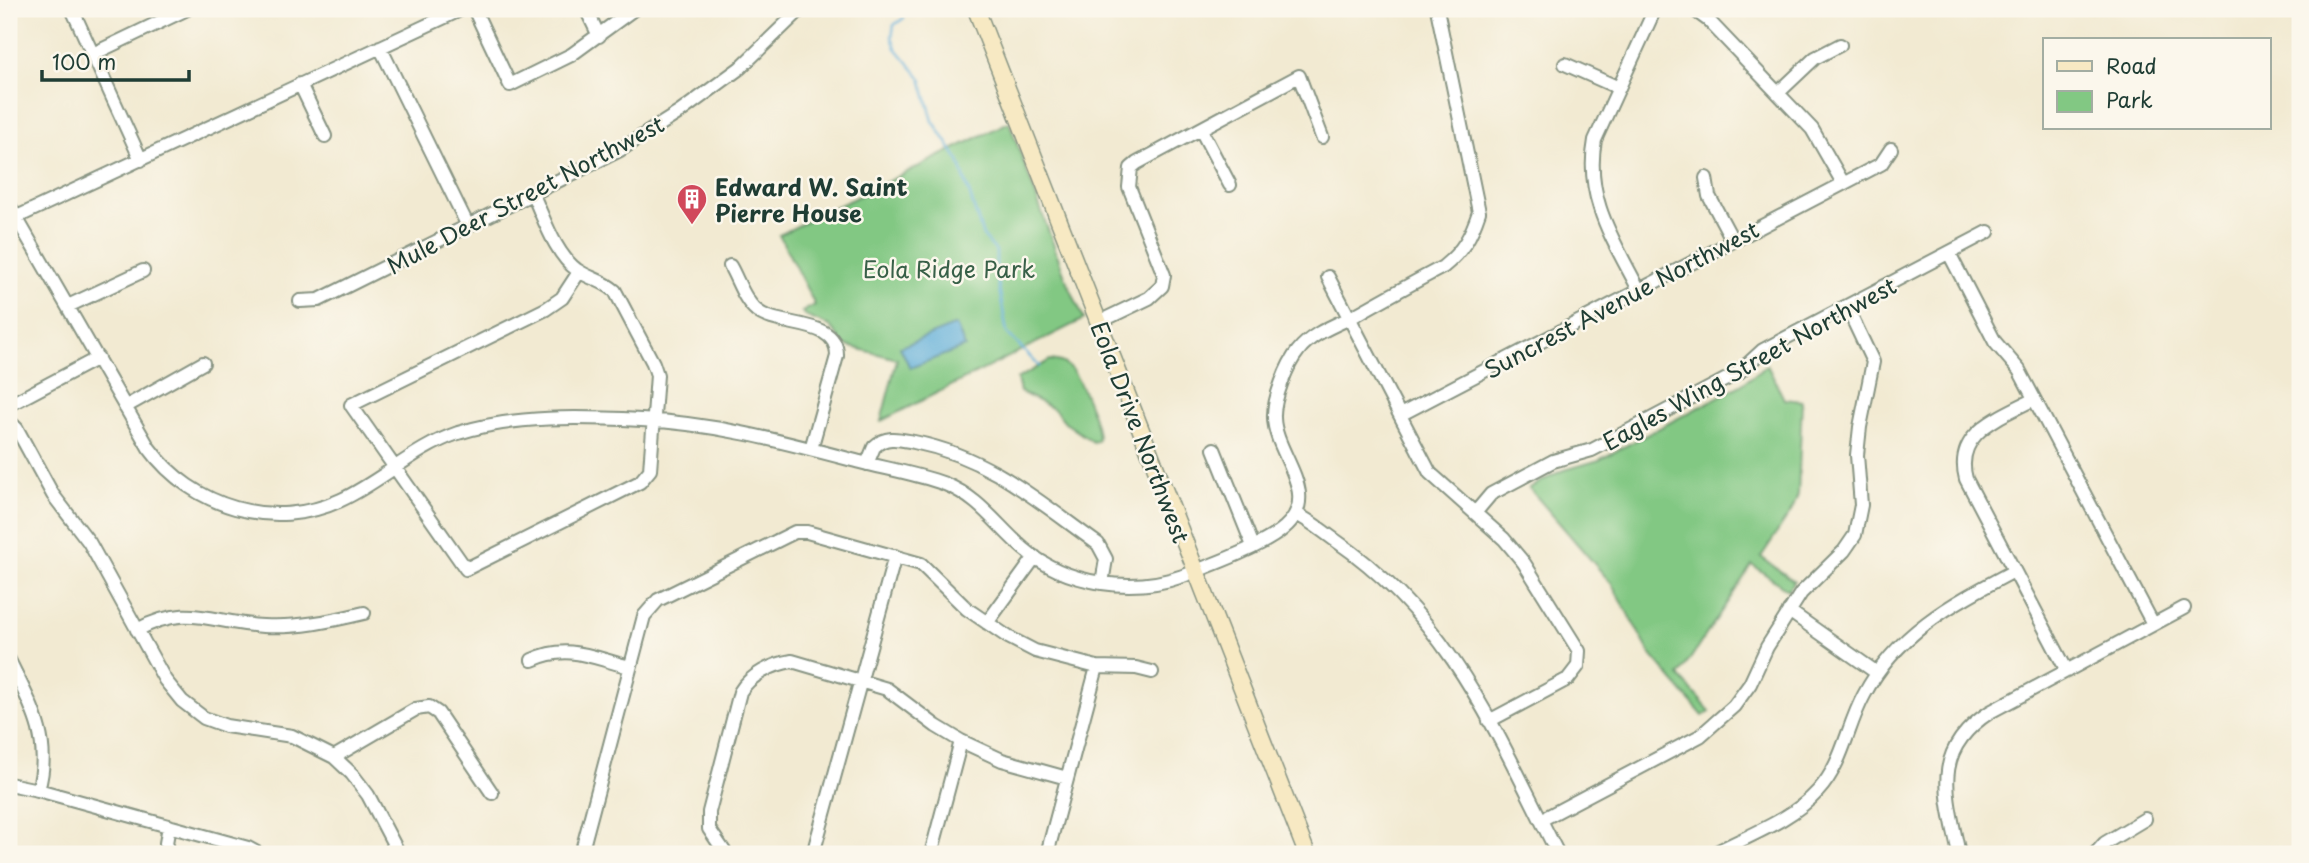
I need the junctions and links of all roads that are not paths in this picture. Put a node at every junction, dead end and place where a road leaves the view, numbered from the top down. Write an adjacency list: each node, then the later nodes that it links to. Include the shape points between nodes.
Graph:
1 (72, 9): 15 (street)
2 (187, 9): 15 (street)
3 (462, 9): 14 (street)
4 (474, 9): 12 (street, via 510,85)
5 (586, 9): 12 (street)
6 (634, 9): 12 (street)
7 (801, 9): 28 (street, Mule Deer Street Northwest, via 740,68 680,112 620,150)
8 (976, 9): 44 (main road, Eola Drive Northwest)
9 (1437, 9): 43 (street, via 1479,212 1471,237 1458,255)
10 (1655, 9): 18 (street)
11 (1693, 9): 19 (street)
12 (599, 36)
13 (1840, 45): 19 (street, via 1815,58)
14 (380, 47): 17 (street); 31 (street)
15 (93, 54): 24 (street)
16 (1565, 64): 18 (street)
17 (300, 84): 21 (street); 24 (street)
18 (1619, 88): 39 (street, via 1595,140 1591,178 1600,215)
19 (1778, 93): 26 (street, via 1812,129)
20 (1201, 130): 22 (street, via 1299,76); 27 (street); 44 (street, via 1131,169 1129,187 1164,275 1162,286 1149,298)
21 (325, 136)
22 (1322, 137)
23 (1892, 149): 26 (street, Suncrest Avenue Northwest, via 1881,164)
24 (141, 160): 30 (street)
25 (1706, 178): 33 (street, via 1709,196)
26 (1843, 183): 33 (street, Suncrest Avenue Northwest)
27 (1230, 185)
28 (533, 195): 31 (street, Mule Deer Street Northwest); 37 (street, via 560,249)
29 (9, 205): 30 (street)
30 (17, 217): 41 (street)
31 (468, 226): 40 (street, Mule Deer Street Northwest, via 319,300)
32 (1988, 233): 34 (street, Eagles Wing Street Northwest)
33 (1733, 241): 39 (street, Suncrest Avenue Northwest)
34 (1949, 253): 42 (street, Eagles Wing Street Northwest); 47 (street, via 1995,342 2019,370)
35 (730, 267): 53 (street, via 756,310 825,332 835,344 837,356)
36 (144, 271): 41 (street)
37 (579, 272): 52 (street, via 615,291 653,363 657,375); 56 (street, via 562,298 546,309 351,405)
38 (1328, 277): 43 (street)
39 (1639, 290): 50 (street, Suncrest Avenue Northwest)
40 (300, 301)
41 (68, 306): 45 (street)
42 (1847, 307): 57 (street, Eagles Wing Street Northwest, via 1763,350 1738,373 1641,425 1592,450 1553,461 1491,494); 66 (street, via 1873,362 1857,455 1859,519 1843,551)
43 (1349, 318): 50 (street); 58 (street, via 1297,352 1276,405 1274,423 1300,495)
44 (1098, 322): 63 (main road, Eola Drive Northwest)
45 (98, 358): 48 (street); 49 (street)
46 (203, 363): 49 (street)
47 (2034, 399): 62 (street, via 1981,427 1971,437 1963,466); 69 (street)
48 (9, 405)
49 (125, 407): 56 (street, via 167,470 203,496 239,510 283,514 314,510 343,500)
50 (1400, 415): 57 (street, via 1430,473)
51 (9, 421): 70 (street, via 53,495 89,542)
52 (654, 421): 53 (street, via 726,429); 56 (street, via 600,418 502,423 445,438); 56 (street, via 650,470 640,482 466,569)
53 (811, 449): 55 (street)
54 (1214, 449): 59 (street)
55 (867, 464): 61 (street, via 957,490 985,508); 64 (street, via 874,447 890,438 978,461 1098,544 1106,559)
56 (393, 467)
57 (1475, 513): 79 (street, via 1504,539 1542,588 1579,651 1578,666 1568,679)
58 (1296, 514): 59 (street, via 1280,532); 79 (street, via 1361,558 1412,604 1452,654)
59 (1253, 546): 63 (street)
60 (895, 556): 68 (street, via 921,564); 73 (street, via 807,532 785,536 658,600 644,616); 78 (street)
61 (1035, 557): 64 (street); 68 (street)
62 (2014, 570): 75 (street); 77 (street, via 1922,624)
63 (1195, 571): 64 (street, via 1139,585); 97 (main road, Eola Drive Northwest)
64 (1102, 583)
65 (2184, 608): 69 (street)
66 (1789, 611): 77 (street); 87 (street, via 1750,684 1734,706 1700,736)
67 (364, 613): 70 (street, via 289,627 181,614 161,617)
68 (987, 623): 74 (street, via 1035,652)
69 (2153, 624): 75 (street)
70 (137, 630): 81 (street, via 165,680 204,718 292,736)
71 (9, 660): 84 (street, via 43,736 45,757)
72 (532, 660): 73 (street, via 563,650)
73 (630, 667): 92 (street)
74 (1097, 667): 76 (street, via 1136,667); 82 (street)
75 (2067, 671): 100 (street, via 1976,721 1955,744 1946,774)
76 (1152, 672)
77 (1877, 673): 99 (street, via 1853,718 1834,769 1819,790 1795,810)
78 (860, 680): 80 (street, via 887,689); 93 (street, via 792,661 780,663 744,685 709,811 709,829); 94 (street)
79 (1489, 721): 87 (street)
80 (961, 741): 82 (street, via 1002,760); 95 (street)
81 (334, 757): 85 (street, via 416,709 429,707 438,713); 91 (street, via 368,795)
82 (1067, 778): 96 (street)
83 (9, 784): 84 (street)
84 (38, 790): 88 (street)
85 (492, 793)
86 (2145, 819): 101 (street)
87 (1541, 820): 98 (street)
88 (169, 826): 89 (street, via 166,843); 90 (street)
89 (170, 854)
90 (259, 854)
91 (399, 854)
92 (582, 854)
93 (726, 854)
94 (813, 854)
95 (931, 854)
96 (1047, 854)
97 (1307, 854)
98 (1558, 854)
99 (1713, 854)
100 (1959, 854)
101 (2095, 854)

